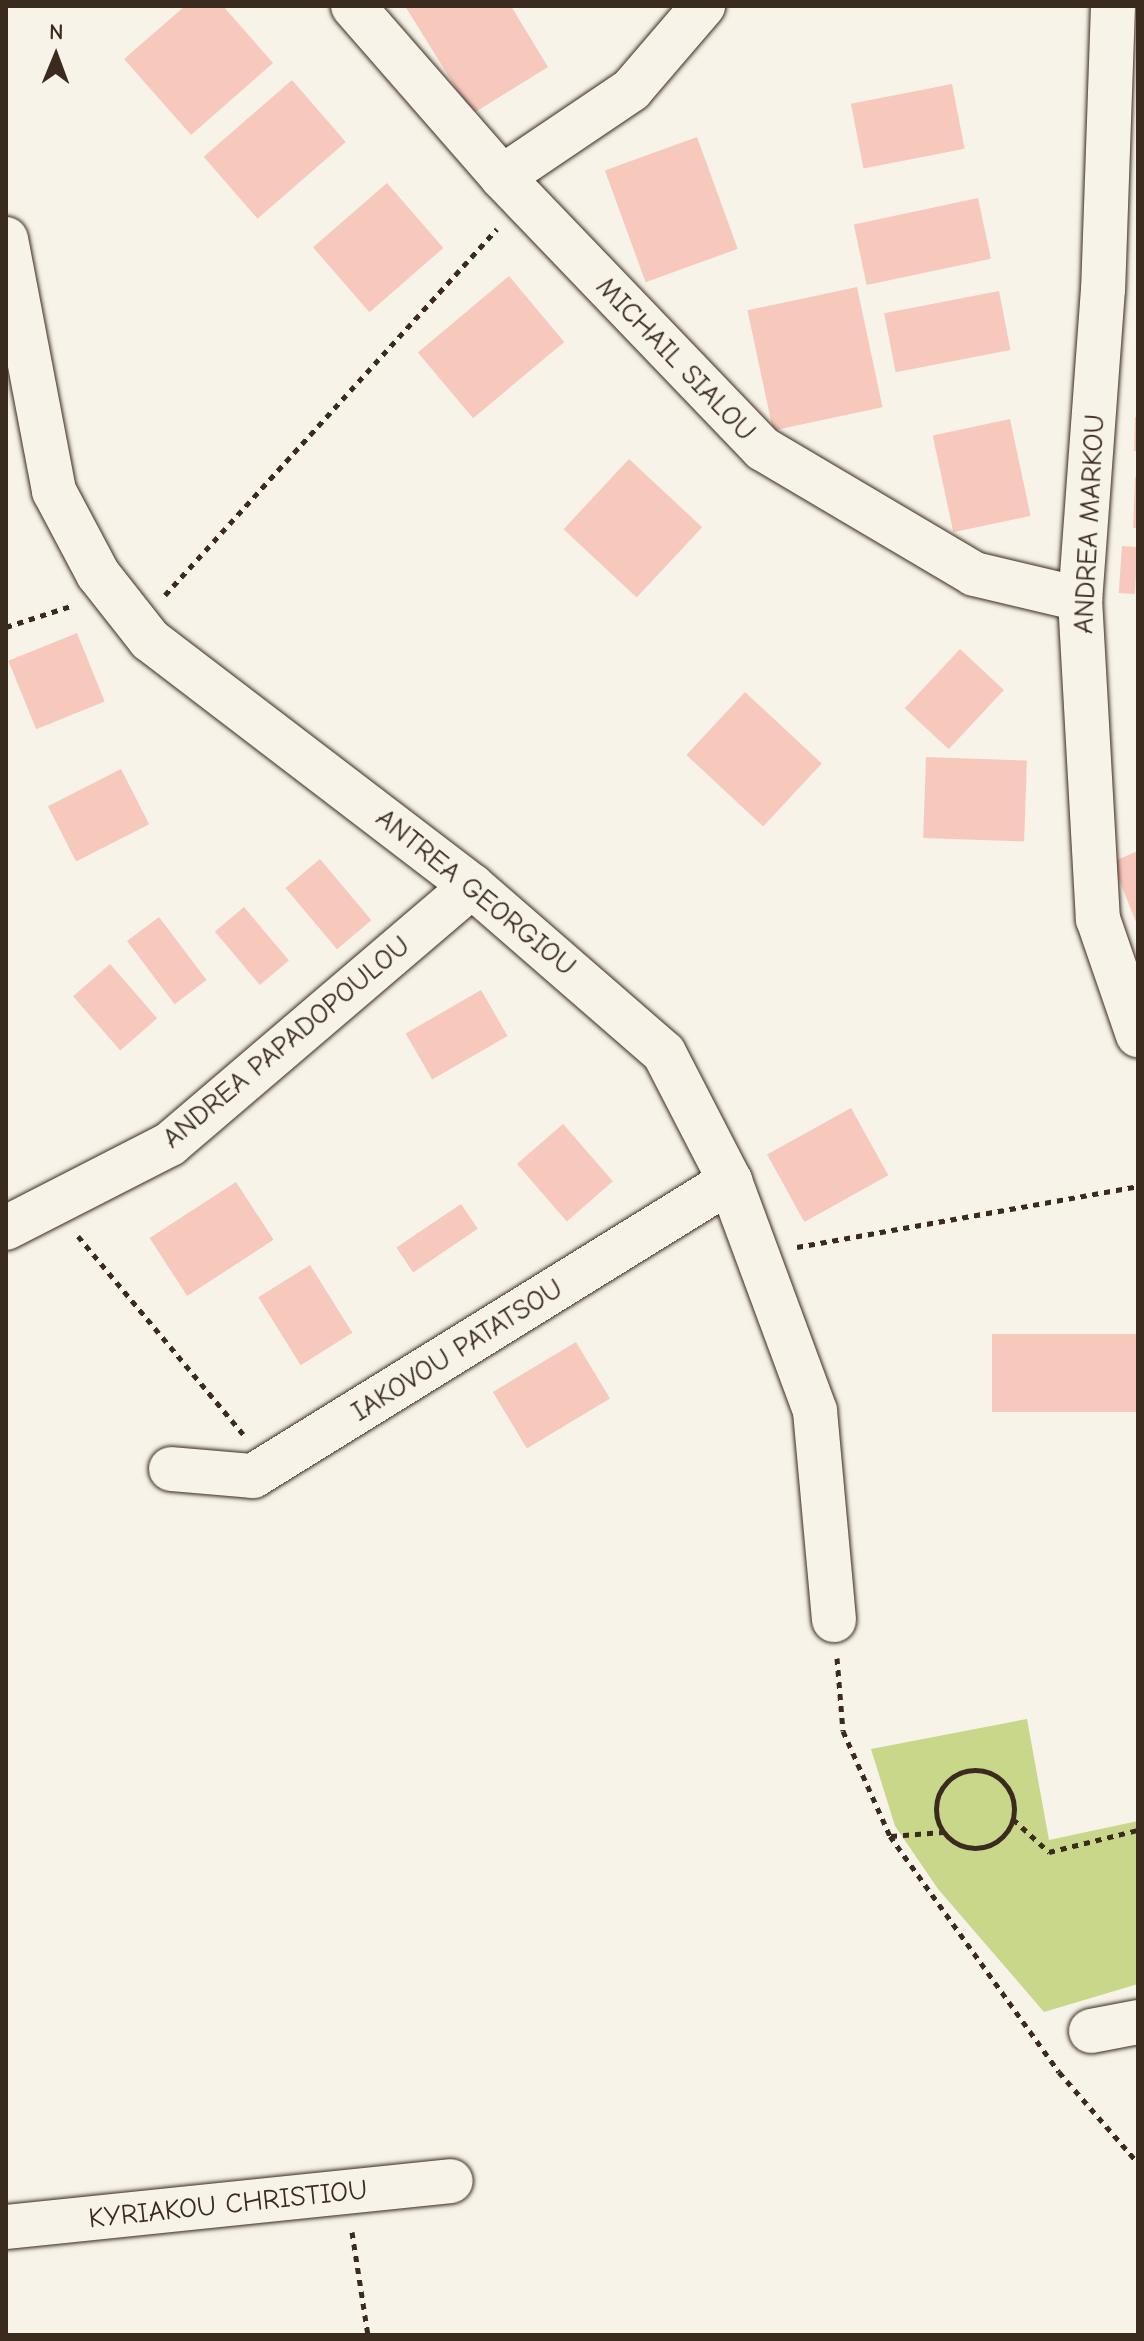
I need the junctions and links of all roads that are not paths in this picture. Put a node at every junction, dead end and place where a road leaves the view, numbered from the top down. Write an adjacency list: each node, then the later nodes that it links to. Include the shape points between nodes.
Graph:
1 (353, 6): 4 (street, MICHAIL SIALOU)
2 (703, 6): 4 (street, via 631,90)
3 (1113, 6): 6 (street, ANDREA MARKOU)
4 (513, 189): 7 (street, MICHAIL SIALOU, via 763,449 974,574)
5 (6, 239): 8 (street, ANTREA GEORGIOU, via 54,491 125,609 150,640)
6 (1120, 289): 7 (street, ANDREA MARKOU)
7 (1080, 599): 9 (street, ANDREA MARKOU, via 1098,919)
8 (472, 886): 10 (street, ANTREA GEORGIOU, via 664,1053); 11 (street, ANDREA PAPADOPOULOU, via 170,1144)
9 (1138, 1035)
10 (730, 1181): 12 (street, IAKOVOU PATATSOU, via 253,1476); 13 (street, ANTREA GEORGIOU, via 815,1411)
11 (6, 1228)
12 (171, 1469)
13 (834, 1620)
14 (1138, 2022): 15 (street)
15 (1091, 2031)
16 (451, 2181): 17 (street, KYRIAKOU CHRISTIOU)
17 (6, 2227)

